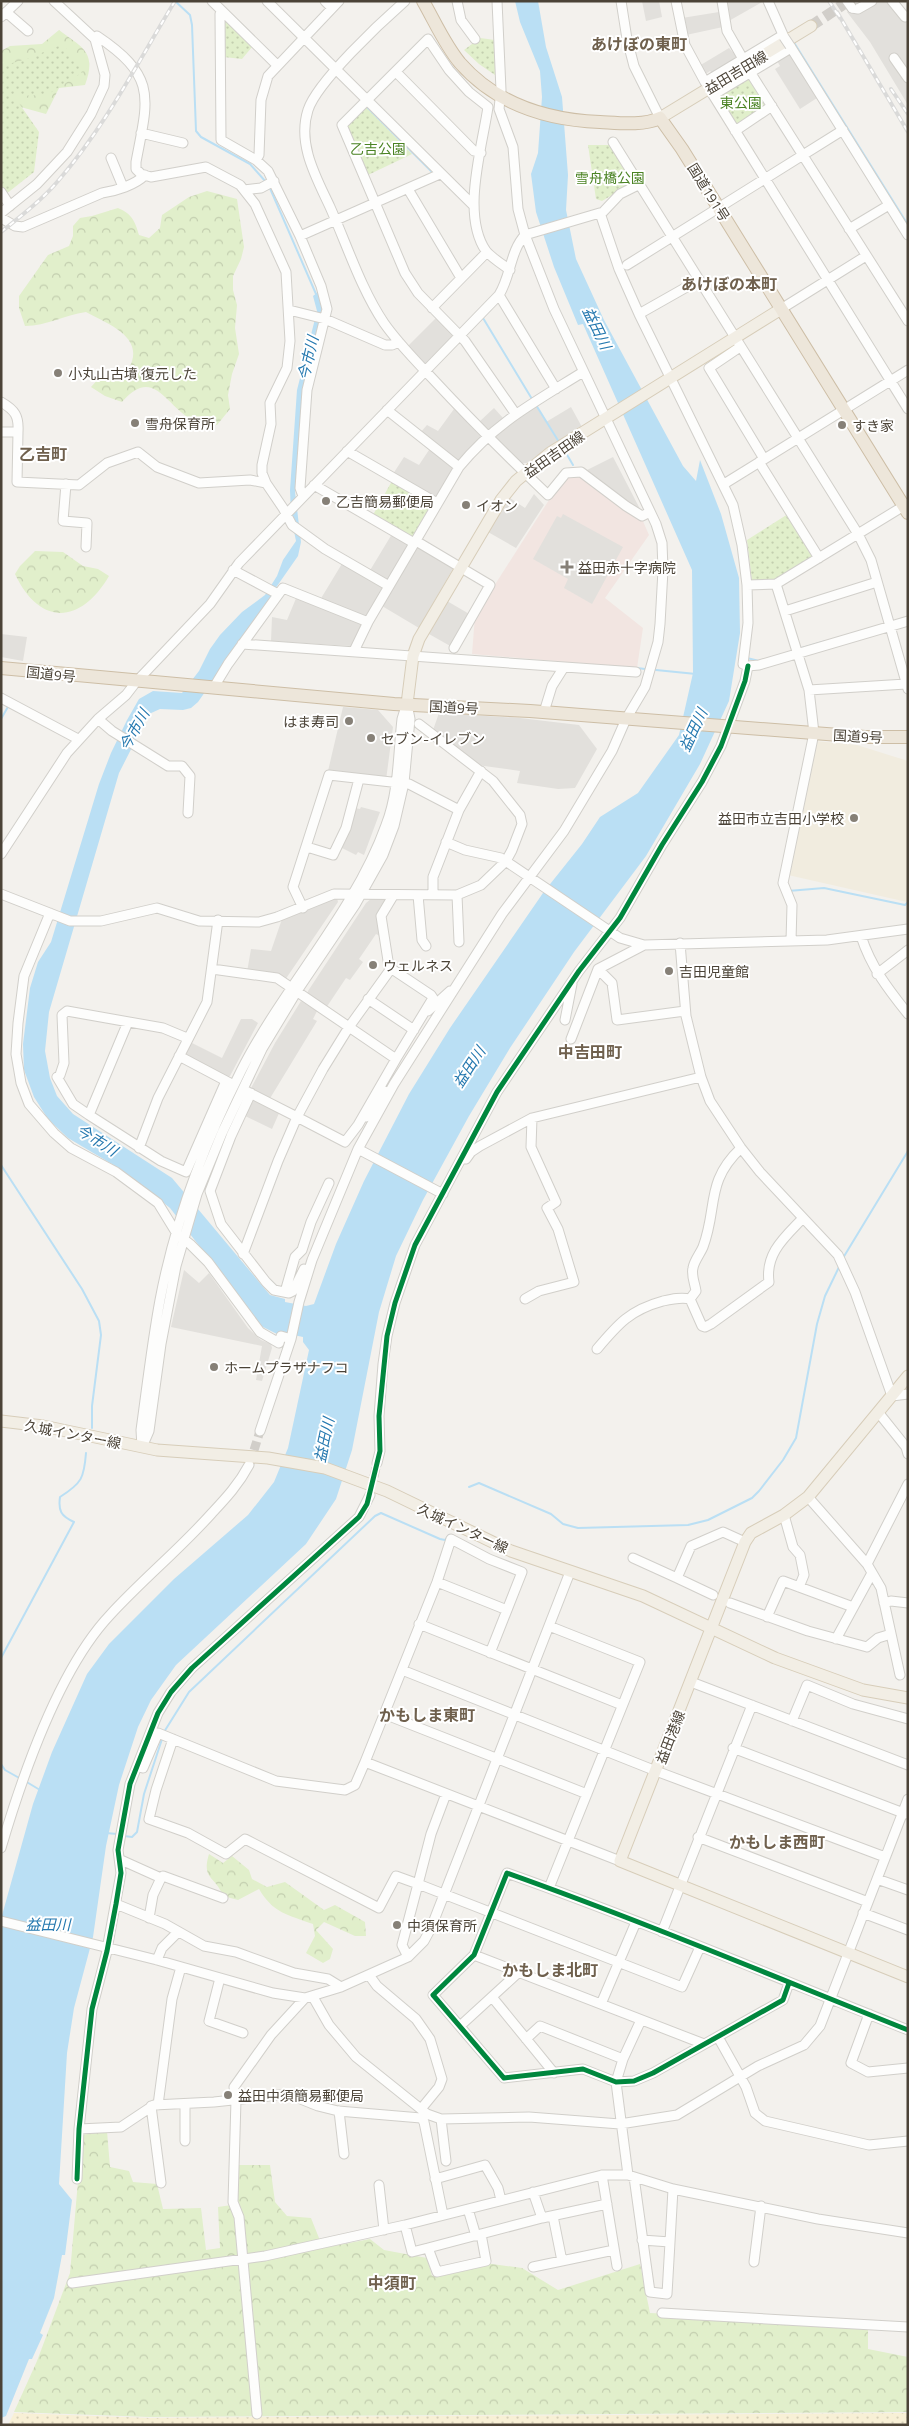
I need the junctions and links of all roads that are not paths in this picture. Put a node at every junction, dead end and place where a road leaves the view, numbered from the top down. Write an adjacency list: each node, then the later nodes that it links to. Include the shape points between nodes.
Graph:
1 (18, 1): 20 (street)
2 (212, 1): 19 (street)
3 (266, 1): 25 (street)
4 (325, 1): 18 (street)
5 (339, 1): 18 (street)
6 (405, 1): 32 (street)
7 (423, 1): 37 (highway, via 460,63)
8 (457, 1): 26 (street, via 461,20)
9 (497, 1): 37 (street)
10 (621, 1): 40 (street, via 634,66)
11 (676, 1): 36 (street, via 685,45)
12 (722, 1): 30 (street, via 726,31)
13 (768, 1): 24 (street)
14 (872, 1): 17 (street, via 858,9)
15 (892, 1): 21 (street, via 905,17)
16 (60, 3): 27 (street)
17 (848, 4)
18 (332, 8): 25 (street)
19 (222, 11): 31 (street); 49 (street, via 221,140)
20 (3, 15): 23 (street)
21 (908, 16)
22 (811, 26): 36 (main road, 益田吉田線)
23 (28, 30)
24 (783, 36): 28 (street, bridge); 30 (street)
25 (304, 39): 31 (street); 32 (street)
26 (475, 39)
27 (95, 40): 43 (street, via 97,36 110,44 141,79 146,99); 62 (street, via 105,75 96,106 67,152 37,184)
28 (790, 47): 34 (street); 41 (street)
29 (894, 58): 35 (street)
30 (743, 59): 36 (street)
31 (277, 65): 49 (street, via 268,76 261,100 259,156)
32 (335, 70): 38 (street); 67 (street, via 314,96 305,127 308,155)
33 (396, 72): 38 (street); 46 (street, via 474,151); 46 (street, via 428,39 449,70 488,107)
34 (750, 72): 36 (street); 39 (street)
35 (908, 78)
36 (709, 88): 40 (main road, 益田吉田線); 42 (street)
37 (501, 97): 40 (highway, via 538,113 584,122 647,122); 69 (street, via 499,109 512,147 518,209)
38 (367, 100): 50 (street); 59 (street, via 342,125)
39 (772, 106): 42 (street); 47 (street)
40 (660, 118): 63 (highway, 国道191号)
41 (843, 130): 47 (street); 60 (street)
42 (735, 131): 52 (street)
43 (141, 134): 45 (street); 51 (street, via 136,170)
44 (613, 142): 54 (street)
45 (183, 143)
46 (481, 153): 61 (street)
47 (803, 156): 52 (street); 68 (street)
48 (111, 158): 55 (street)
49 (256, 160): 53 (street, via 268,171)
50 (440, 174): 56 (street); 61 (street)
51 (146, 175): 55 (street); 57 (street, via 206,167)
52 (765, 179): 63 (street); 79 (street)
53 (273, 182): 57 (street, via 262,188); 71 (street)
54 (640, 184): 65 (street, via 620,194); 72 (street)
55 (123, 187): 66 (street, via 23,226 15,226)
56 (408, 189): 59 (street); 77 (street)
57 (244, 190): 83 (street, via 255,204 286,272)
58 (1, 192): 62 (street)
59 (375, 202): 67 (street); 81 (street, via 405,273)
60 (889, 204): 68 (street); 70 (street)
61 (473, 205): 73 (street, via 478,233)
62 (10, 206): 64 (street)
63 (718, 207): 72 (street); 82 (highway, 国道191号)
64 (1, 212)
65 (597, 214): 69 (street); 84 (street)
66 (1, 218)
67 (336, 220): 71 (street); 88 (street, via 369,295)
68 (849, 229): 74 (street)
69 (528, 234): 76 (street, via 517,243); 92 (street)
70 (908, 235)
71 (300, 236): 85 (street, via 327,309)
72 (672, 236): 75 (street); 78 (street)
73 (487, 252): 76 (street); 77 (street)
74 (866, 256): 79 (street); 86 (street)
75 (627, 265)
76 (510, 270): 80 (street)
77 (461, 278): 81 (street)
78 (699, 280): 84 (street); 89 (street)
79 (828, 280): 82 (street); 94 (street)
80 (500, 295): 87 (street); 95 (street)
81 (432, 308): 87 (street)
82 (782, 309): 89 (main road, 益田吉田線); 99 (highway, 国道191号)
83 (289, 310): 85 (street); 110 (street, via 290,360 270,403 270,424 262,465)
84 (639, 314): 93 (street)
85 (321, 318): 88 (street, via 385,345); 115 (street, via 307,390)
86 (908, 321)
87 (460, 336): 91 (street); 100 (street)
88 (399, 342): 91 (street)
89 (737, 343): 93 (main road, 益田吉田線); 105 (street); 107 (street, via 709,368)
90 (908, 370): 94 (street)
91 (426, 372): 98 (street); 104 (street)
92 (583, 372): 95 (street); 101 (street)
93 (669, 379): 101 (main road, 益田吉田線); 112 (street)
94 (890, 381): 97 (street); 99 (street)
95 (556, 389): 100 (street)
96 (1, 402): 103 (street, via 16,413)
97 (908, 409)
98 (387, 410): 106 (street); 108 (street)
99 (844, 410): 105 (street); 117 (highway, 国道191号)
100 (515, 414): 104 (street)
101 (607, 418): 109 (main road, 益田吉田線, via 550,453); 114 (street)
102 (1, 432): 103 (street)
103 (18, 432): 111 (street, via 17,482)
104 (486, 437): 108 (street); 109 (street)
105 (798, 438): 107 (street); 120 (street)
106 (348, 451): 113 (street); 116 (street)
107 (762, 460): 112 (street); 123 (street)
108 (459, 467): 116 (street)
109 (525, 474): 119 (street, via 548,495 566,473 581,472 626,506 642,516); 124 (main road, 益田吉田線, via 498,505)
110 (266, 483): 111 (street, via 250,480 199,483 158,467 138,452 107,463 79,485); 118 (street)
111 (66, 484): 122 (street, via 63,521 87,523)
112 (724, 484): 128 (street, via 739,527)
113 (314, 485): 115 (street); 121 (street)
114 (638, 486): 119 (street); 126 (street, via 662,543)
115 (301, 498): 118 (street)
116 (438, 503): 121 (street)
117 (907, 508): 120 (street)
118 (287, 513): 125 (street); 130 (street, via 292,526 301,533)
119 (646, 514): 126 (street)
120 (858, 534): 123 (street); 127 (street)
121 (415, 542): 124 (street); 130 (street)
122 (86, 547)
123 (819, 558): 129 (street)
124 (460, 566): 137 (street, via 490,585); 140 (main road, 益田吉田線)
125 (233, 570): 131 (street); 145 (street, via 210,604)
126 (663, 570): 153 (street, via 658,642 645,687)
127 (878, 582): 132 (street); 135 (street)
128 (748, 584): 129 (street); 141 (street, via 743,664)
129 (776, 584): 132 (street)
130 (389, 586): 134 (street)
131 (277, 594): 134 (street, via 283,588); 136 (street)
132 (785, 612): 139 (street)
133 (908, 621): 135 (street)
134 (368, 622): 138 (street)
135 (890, 626): 139 (street); 147 (street)
136 (242, 644): 138 (street); 146 (street)
137 (454, 648)
138 (354, 651): 140 (street)
139 (798, 653): 141 (street); 148 (street)
140 (413, 656): 142 (street); 150 (main road, 益田吉田線)
141 (748, 666): 155 (street)
142 (564, 667): 144 (street); 151 (street, via 552,686)
143 (1, 668): 145 (highway, 国道9号)
144 (636, 672)
145 (136, 682): 146 (highway, 国道9号); 152 (street)
146 (213, 687): 150 (highway, 国道9号)
147 (907, 687): 148 (street)
148 (809, 690): 156 (street)
149 (1, 698): 158 (street)
150 (406, 704): 151 (highway, 国道9号); 161 (street, via 402,719)
151 (544, 712): 153 (highway, 国道9号)
152 (98, 719): 158 (street); 163 (street, via 168,766 182,766 190,776)
153 (629, 719): 155 (highway, 国道9号); 168 (street, via 569,823)
154 (418, 724): 159 (street)
155 (727, 727): 156 (highway, 国道9号); 179 (street, via 702,782 620,918)
156 (814, 733): 157 (highway, 国道9号); 182 (street, via 783,882 792,905)
157 (908, 737)
158 (78, 739): 166 (street)
159 (481, 771): 162 (street); 167 (street, via 505,794 520,815 519,834)
160 (359, 779): 161 (street); 165 (street, via 329,775); 165 (street, via 346,828 333,855)
161 (399, 783): 162 (street, via 409,784); 170 (street, via 387,825)
162 (459, 810): 164 (street)
163 (188, 813)
164 (446, 842): 167 (street); 172 (street, via 432,877)
165 (307, 847): 175 (street, via 293,887)
166 (1, 854)
167 (506, 861): 168 (street); 173 (street, via 481,885)
168 (531, 877): 179 (street); 192 (street, via 502,914)
169 (1, 894): 176 (street)
170 (357, 894): 174 (street); 175 (street, via 323,897); 193 (street)
171 (418, 895): 172 (street); 174 (street); 185 (street, via 422,940)
172 (433, 895): 173 (street)
173 (457, 895): 181 (street)
174 (393, 896): 189 (street, via 381,916)
175 (303, 908): 177 (street, via 259,922)
176 (52, 914): 177 (street, via 81,922 100,921 157,908 199,921); 221 (street, via 24,976 16,1054 21,1083 30,1104 54,1134 71,1148 116,1172 158,1203)
177 (218, 920): 187 (street)
178 (908, 929): 180 (street)
179 (607, 930): 184 (street, via 620,938); 191 (street)
180 (861, 936): 182 (street); 190 (street)
181 (458, 942)
182 (791, 942): 183 (street)
183 (680, 943): 184 (street); 195 (street)
184 (644, 945): 188 (street)
185 (426, 946)
186 (908, 950): 190 (street)
187 (212, 969): 193 (street, via 277,978); 202 (street, via 207,1002)
188 (598, 969): 195 (street, via 612,983 617,1020); 203 (street)
189 (390, 970): 194 (street); 196 (street, via 431,995 433,998)
190 (877, 974): 197 (street)
191 (573, 980): 198 (street); 217 (street, via 497,1092)
192 (457, 987): 196 (street); 208 (street)
193 (294, 989): 200 (street); 207 (street, via 262,1031)
194 (368, 999): 200 (street); 201 (street)
195 (685, 1011): 206 (street)
196 (426, 1012): 201 (street)
197 (908, 1014)
198 (564, 1020)
199 (128, 1022): 202 (street, via 163,1028); 210 (street); 210 (street, via 67,1011 62,1015 64,1063 60,1076 56,1077 73,1104)
200 (349, 1027): 205 (street); 211 (street)
201 (414, 1030): 205 (street)
202 (187, 1038): 204 (street)
203 (570, 1039)
204 (179, 1056): 207 (street); 214 (street, via 158,1098)
205 (396, 1058): 213 (street)
206 (701, 1077): 212 (street); 215 (street, via 710,1101)
207 (234, 1085): 209 (street); 214 (street, via 186,1172); 221 (street, via 212,1134)
208 (390, 1092): 213 (street, via 384,1091 364,1120); 216 (street)
209 (251, 1093): 211 (street); 222 (street, via 210,1191 221,1224)
210 (89, 1115): 214 (street)
211 (298, 1117): 213 (street, via 344,1142); 222 (street, via 278,1160)
212 (532, 1118): 217 (street, via 471,1152); 225 (street, via 531,1147 556,1202 548,1208 574,1282 539,1291)
213 (360, 1119)
214 (139, 1148)
215 (741, 1148): 220 (street); 226 (street, via 724,1169 714,1191 703,1247 693,1268 696,1291)
216 (362, 1151): 219 (street); 223 (street)
217 (450, 1180): 219 (street)
218 (329, 1183): 224 (street, via 302,1250 295,1257)
219 (441, 1192): 237 (street, via 415,1245 395,1303 383,1364)
220 (803, 1218): 226 (street, via 774,1250 769,1282 705,1327); 231 (street, via 838,1255 855,1292)
221 (181, 1235): 227 (street, via 208,1262 260,1332 279,1343 281,1336); 235 (street, via 160,1298 141,1430)
222 (244, 1254): 224 (street, via 270,1287)
223 (312, 1260): 224 (street, via 309,1260 293,1291); 227 (street)
224 (285, 1292)
225 (525, 1299)
226 (690, 1299): 228 (street, via 644,1306 620,1322)
227 (291, 1339): 234 (street)
228 (597, 1349)
229 (908, 1376): 231 (main road, 益田港線)
230 (908, 1394): 231 (street)
231 (892, 1396): 232 (main road, 益田港線)
232 (878, 1412): 236 (street); 241 (main road, 益田港線)
233 (1, 1421): 235 (main road, 久城インター線, via 43,1426)
234 (260, 1432)
235 (142, 1447): 246 (main road, 久城インター線, via 268,1458 325,1468 356,1478 511,1551)
236 (908, 1454)
237 (377, 1463)
238 (249, 1465): 291 (street, via 236,1487 196,1532 109,1615 82,1652 68,1676 29,1766)
239 (908, 1484): 245 (street)
240 (370, 1495): 281 (street, via 359,1517 228,1634 171,1692 158,1713)
241 (808, 1498): 242 (main road, 益田港線); 245 (street)
242 (784, 1515): 243 (main road, 益田港線, via 751,1533); 250 (street, via 793,1547 800,1555 804,1575)
243 (745, 1542): 248 (street, via 723,1532 692,1546); 260 (main road, 益田港線)
244 (633, 1558): 248 (street)
245 (867, 1564): 247 (street)
246 (570, 1572): 259 (street); 260 (main road, 久城インター線, via 643,1596)
247 (872, 1573): 253 (street); 255 (street)
248 (677, 1578): 251 (street)
249 (437, 1582): 256 (street); 256 (street, via 451,1540 522,1572); 258 (street)
250 (799, 1587): 255 (street); 257 (street, via 783,1581)
251 (713, 1595)
252 (730, 1603): 257 (street)
253 (884, 1603): 254 (street); 261 (street)
254 (908, 1603)
255 (853, 1607): 262 (street)
256 (507, 1610): 263 (street)
257 (767, 1617): 262 (street)
258 (419, 1624): 263 (street); 264 (street)
259 (549, 1626): 265 (street); 269 (street, via 640,1662)
260 (712, 1627): 267 (main road, 益田港線); 268 (main road, 久城インター線, via 821,1676 864,1690)
261 (891, 1634): 262 (street, via 878,1638 867,1647); 266 (street)
262 (836, 1639)
263 (490, 1653): 265 (street)
264 (402, 1670): 271 (street); 272 (street)
265 (533, 1670): 269 (street); 272 (street)
266 (900, 1675)
267 (691, 1682): 270 (street); 282 (main road, 益田港線)
268 (908, 1698)
269 (622, 1705): 277 (street)
270 (752, 1705): 274 (street); 276 (street)
271 (384, 1714): 278 (street); 279 (street)
272 (514, 1715): 277 (street); 278 (street)
273 (908, 1718): 274 (street, via 853,1704 807,1685)
274 (792, 1721): 280 (street)
275 (173, 1739): 279 (street, via 276,1782 345,1790 355,1785); 281 (street, via 158,1733 143,1768); 297 (street, via 149,1819 188,1833 226,1854 245,1839 379,1908 396,1876)
276 (734, 1748): 285 (street); 288 (street)
277 (605, 1750): 282 (street); 284 (street)
278 (497, 1759): 284 (street); 287 (street)
279 (365, 1762): 283 (street)
280 (908, 1765)
281 (137, 1766): 293 (street, via 122,1823 118,1850)
282 (656, 1771): 285 (street); 294 (main road, 益田港線)
283 (446, 1794): 287 (street); 297 (street)
284 (587, 1794): 290 (street)
285 (716, 1794): 289 (street); 292 (street)
286 (908, 1799): 288 (street)
287 (478, 1807): 290 (street); 301 (street)
288 (905, 1814): 292 (street)
289 (698, 1837): 298 (street); 303 (street)
290 (568, 1841): 294 (street); 299 (street)
291 (1, 1848)
292 (885, 1856): 296 (street)
293 (121, 1860): 295 (street); 304 (street)
294 (620, 1862): 298 (main road)
295 (161, 1878): 302 (street, via 163,1876); 307 (street, via 153,1895)
296 (877, 1879): 300 (street); 303 (street)
297 (418, 1884): 301 (street); 317 (street, via 402,1945)
298 (679, 1887): 312 (street); 315 (main road)
299 (549, 1888): 305 (street, via 507,1873); 309 (street)
300 (908, 1890)
301 (444, 1895): 305 (street); 317 (street, via 424,1941)
302 (223, 1898)
303 (868, 1902): 306 (street)
304 (116, 1904): 307 (street); 313 (street)
305 (489, 1913): 316 (street); 319 (street)
306 (864, 1913): 310 (street); 315 (street)
307 (149, 1918): 311 (street)
308 (1, 1922): 313 (street)
309 (636, 1922): 312 (street); 319 (street)
310 (908, 1930)
311 (178, 1932): 318 (street, via 162,1948); 326 (street, via 204,1946 236,1952 294,1973 328,1978)
312 (662, 1932): 314 (street)
313 (105, 1947): 318 (street); 351 (street, via 92,2009)
314 (700, 1947): 319 (street, via 682,1987); 325 (street)
315 (848, 1953): 323 (main road); 329 (street)
316 (474, 1955): 321 (street); 333 (street, via 434,1995)
317 (408, 1957): 322 (street)
318 (157, 1960): 320 (street)
319 (619, 1961): 330 (street)
320 (181, 1967): 324 (street); 346 (street, via 172,1999)
321 (519, 1972): 327 (street); 330 (street)
322 (369, 1975): 326 (street); 348 (street, via 377,1986 416,2019 430,2039 442,2079)
323 (908, 1977)
324 (220, 1978): 328 (street, via 273,1993); 335 (street, via 209,2021)
325 (789, 1983): 329 (street); 336 (street, via 783,2000)
326 (341, 1987): 328 (street)
327 (492, 1997): 333 (street); 337 (street)
328 (309, 1998): 344 (street, via 271,2035 238,2079 234,2087); 348 (street, via 341,2042)
329 (830, 1999): 331 (street); 342 (street, via 820,2026 804,2045)
330 (601, 2004): 332 (street)
331 (869, 2014): 334 (street); 340 (street, via 851,2063 868,2072)
332 (641, 2020): 338 (street); 339 (street)
333 (460, 2026): 341 (street, via 504,2078)
334 (908, 2030)
335 (243, 2033)
336 (718, 2037): 338 (street); 342 (street)
337 (526, 2039): 339 (street, via 540,2026); 341 (street)
338 (704, 2044): 343 (street, via 653,2074 634,2081)
339 (623, 2059): 343 (street)
340 (908, 2068)
341 (554, 2073): 343 (street, via 583,2069)
342 (739, 2077): 350 (street, via 677,2115); 353 (street, via 755,2113 765,2121 869,2145)
343 (616, 2082): 350 (street)
344 (236, 2100): 345 (street); 347 (street, via 288,2094); 379 (street, via 233,2202 239,2217)
345 (185, 2104): 346 (street); 352 (street)
346 (155, 2105): 351 (street, via 121,2127); 360 (street)
347 (339, 2111): 348 (street); 354 (street)
348 (423, 2114): 349 (street); 359 (street)
349 (441, 2120): 350 (street, via 529,2117); 355 (street)
350 (620, 2124): 357 (street)
351 (79, 2129): 358 (street)
352 (185, 2141)
353 (908, 2141)
354 (344, 2154)
355 (446, 2161)
356 (602, 2175): 357 (street); 363 (street); 365 (street)
357 (631, 2176): 362 (street); 375 (street)
358 (78, 2179)
359 (435, 2179): 364 (street, via 485,2165); 368 (street)
360 (161, 2183)
361 (379, 2185): 372 (street)
362 (673, 2189): 366 (street); 376 (street)
363 (533, 2192): 364 (street); 370 (street)
364 (501, 2200): 367 (street)
365 (607, 2204): 369 (street); 378 (street)
366 (760, 2206): 373 (street); 381 (street)
367 (468, 2209): 368 (street); 374 (street)
368 (443, 2215): 371 (street)
369 (553, 2216): 370 (street); 380 (street)
370 (542, 2218): 374 (street)
371 (405, 2225): 372 (street); 377 (street, via 412,2252)
372 (384, 2230): 379 (street)
373 (908, 2233)
374 (478, 2235): 377 (street); 377 (street, via 486,2261 437,2272)
375 (642, 2240): 376 (street); 376 (street, via 650,2292 666,2294)
376 (670, 2242)
377 (428, 2248)
378 (614, 2250): 380 (street); 382 (street)
379 (242, 2259): 384 (street); 387 (street)
380 (562, 2261): 383 (street)
381 (754, 2262)
382 (617, 2266)
383 (533, 2267)
384 (72, 2283)
385 (662, 2314): 386 (street)
386 (908, 2328)
387 (257, 2414)

